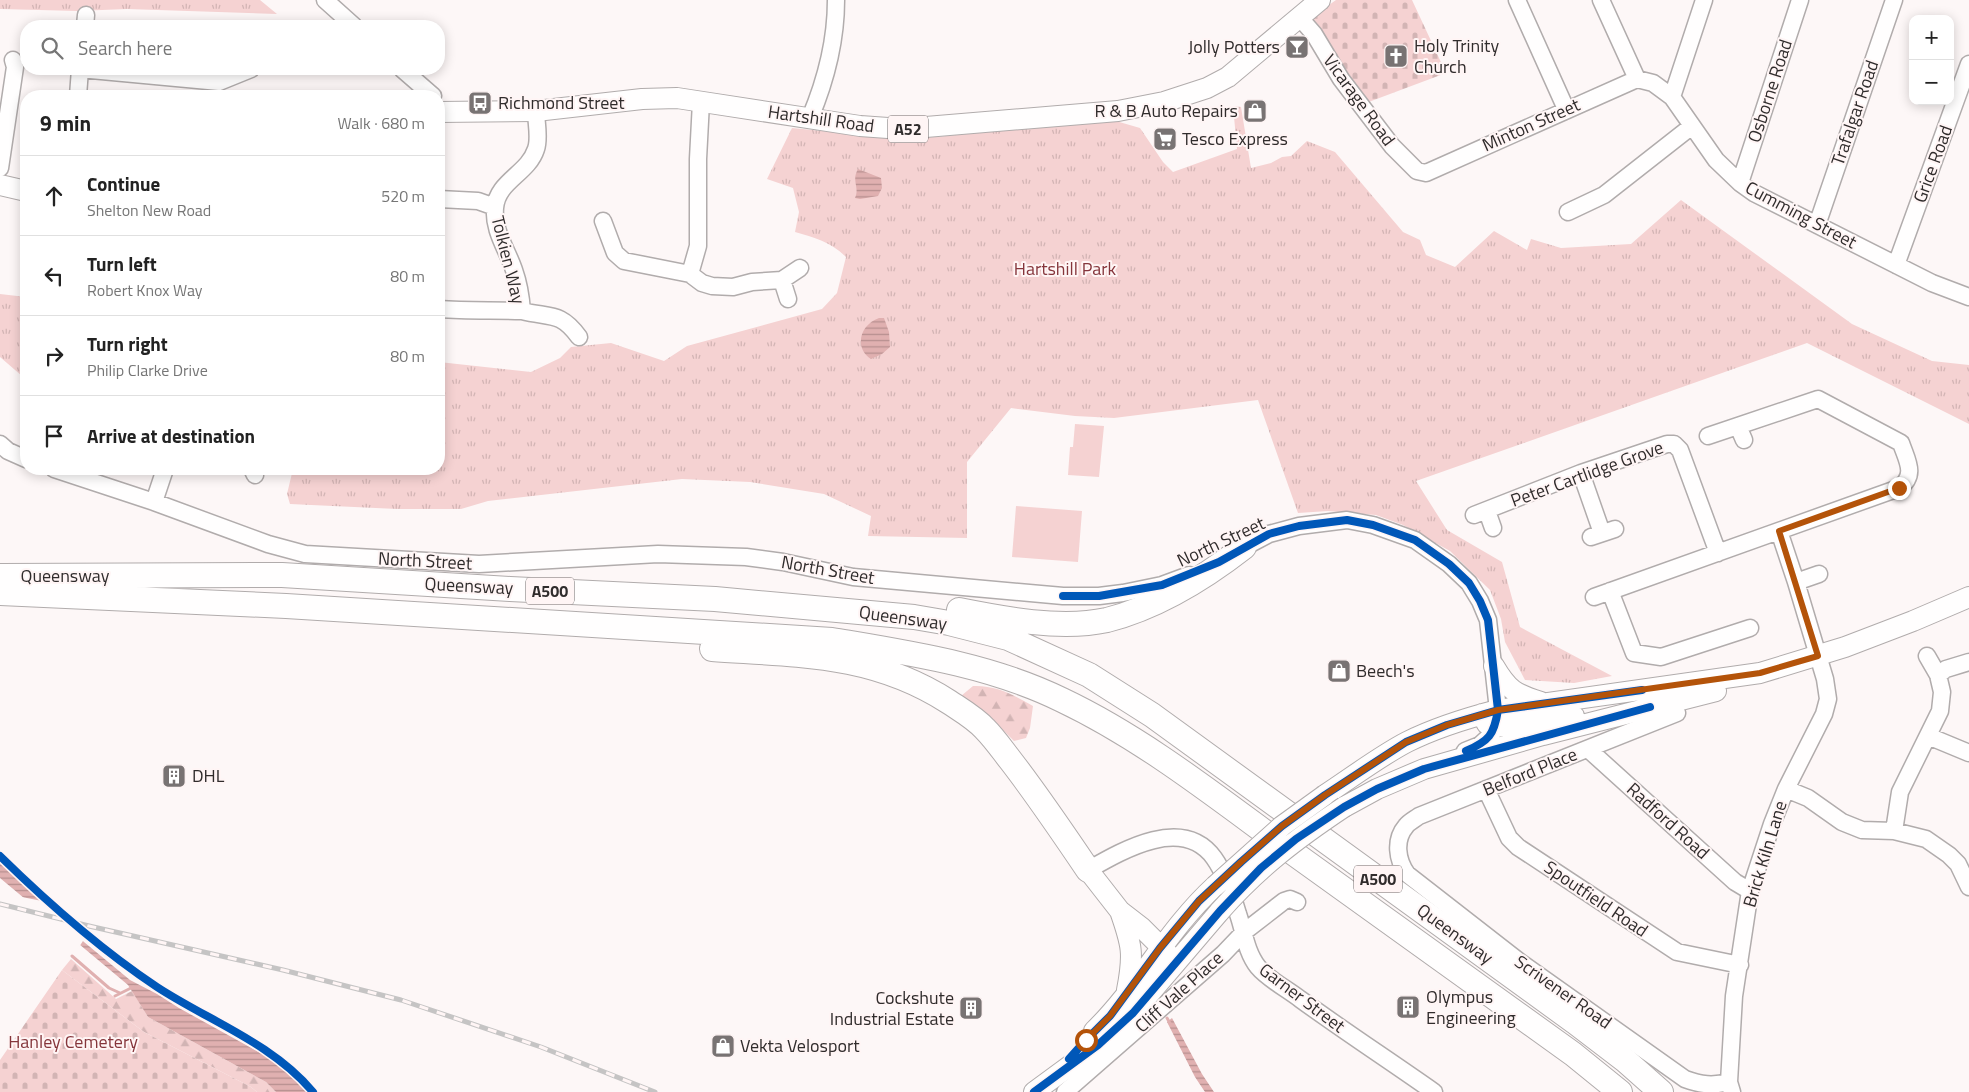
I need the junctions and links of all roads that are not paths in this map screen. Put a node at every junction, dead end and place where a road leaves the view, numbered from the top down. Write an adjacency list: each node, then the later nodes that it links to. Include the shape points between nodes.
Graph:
1 (325, 0): 10 (street)
2 (836, 0): 25 (street, via 834,43 823,88)
3 (1320, 0): 9 (main road, Hartshill Road / A52)
4 (1517, 0): 23 (street)
5 (1601, 0): 17 (street)
6 (1704, 0): 20 (street)
7 (1800, 0): 29 (street, Osborne Road)
8 (1894, 0): 36 (street, Trafalgar Road)
9 (1300, 18): 25 (main road, Hartshill Road / A52, via 1228,77 1207,88 1138,108 902,129); 28 (street, Vicarage Road, via 1392,146 1417,172)
10 (343, 20)
11 (13, 60): 27 (street, via 15,67)
12 (1969, 64): 37 (street, Grice Road)
13 (80, 75): 18 (street)
14 (144, 75): 15 (street, via 219,82)
15 (238, 75)
16 (409, 75): 19 (street)
17 (1637, 79): 20 (street, Cumming Street, via 1653,83); 23 (street, Minton Street)
18 (78, 90)
19 (426, 90)
20 (1672, 97): 26 (street, Cumming Street)
21 (701, 102): 22 (main road, Hartshill Road / A52, via 661,97); 25 (main road, Hartshill Road / A52); 39 (street, via 698,246)
22 (536, 110): 24 (main road, Hartshill Road / A52); 33 (street, Tolkien Way, via 537,147 520,173 505,184)
23 (1566, 110): 28 (street, Minton Street)
24 (445, 112)
25 (810, 118)
26 (1692, 126): 29 (street, Cumming Street, via 1716,160); 34 (street, via 1604,195)
27 (0, 168)
28 (1426, 173)
29 (1740, 183): 36 (street, Cumming Street)
30 (0, 185): 31 (main road)
31 (20, 190)
32 (445, 199): 33 (street, via 478,201)
33 (495, 207): 44 (street, Tolkien Way, via 500,239 514,268 521,294)
34 (1568, 212)
35 (603, 221): 39 (street, via 614,253 624,261)
36 (1816, 225): 37 (street, Cumming Street)
37 (1896, 265): 41 (street, Cumming Street)
38 (800, 268): 40 (street)
39 (690, 274): 40 (street, via 702,283 723,287)
40 (782, 280): 42 (street)
41 (1969, 297)
42 (788, 299)
43 (445, 309): 44 (street, Tolkien Way)
44 (522, 311): 45 (street, via 559,317)
45 (580, 337)
46 (1708, 436): 54 (street, via 1741,433 1818,399 1901,443 1910,468 1906,483)
47 (0, 444): 48 (street)
48 (20, 456)
49 (1581, 473): 53 (street, Peter Cartlidge Grove, via 1480,513); 55 (street); 57 (street, Peter Cartlidge Grove, via 1674,444 1680,450)
50 (72, 475): 52 (street, North Street)
51 (163, 475): 52 (street)
52 (154, 502): 56 (street, North Street, via 297,554 479,564 658,554 746,557 853,577 1063,596 1099,596 1162,585 1188,576)
53 (1493, 528)
54 (1779, 531): 57 (street); 62 (street, Brick Kiln Lane)
55 (1603, 533)
56 (1244, 547): 67 (highway, via 1186,588 1140,609 1105,620 1075,623 988,616 941,606); 75 (street, North Street, via 1269,534 1299,526 1347,520 1373,525 1415,540 1448,564 1473,589 1488,620)
57 (1718, 553): 63 (street)
58 (0, 560): 59 (highway, via 103,566 199,566)
59 (282, 574): 61 (highway, Queensway / A500); 67 (highway, Queensway / A500)
60 (1819, 574): 62 (street)
61 (0, 576)
62 (1796, 582): 72 (street, Brick Kiln Lane)
63 (1610, 591): 65 (street); 71 (street, via 1630,657 1661,657)
64 (0, 594): 69 (highway, Queensway / A500)
65 (1594, 597)
66 (1969, 597): 72 (main road)
67 (715, 599): 108 (highway, Queensway / A500, via 847,610 949,623 1008,638 1089,675 1206,753 1575,1022)
68 (0, 606): 69 (highway)
69 (286, 606): 70 (highway, Queensway / A500)
70 (416, 614): 90 (highway, via 652,644 818,656 884,670 922,686 985,729 1032,788); 107 (highway, Queensway / A500, via 832,640 921,655 1023,684 1061,700 1128,737 1204,788 1573,1054)
71 (1750, 628)
72 (1818, 656): 76 (main road); 87 (street, Brick Kiln Lane, via 1828,699 1824,714)
73 (1927, 656): 77 (street)
74 (1969, 662): 77 (street)
75 (1494, 666): 78 (main road, via 1505,684 1520,696); 81 (street, North Street)
76 (1760, 673): 78 (main road); 79 (main road, via 1718,690)
77 (1938, 675): 82 (street, via 1942,692 1940,711)
78 (1545, 704): 81 (main road)
79 (1650, 707): 81 (main road); 85 (main road)
80 (1677, 713): 83 (street, Belford Place)
81 (1491, 717): 85 (street, via 1492,734 1480,745); 93 (main road, bridge, via 1447,725 1406,742 1282,826)
82 (1928, 736): 84 (street); 88 (street, via 1900,792)
83 (1588, 749): 86 (street, Belford Place); 92 (street, Radford Road, via 1735,882)
84 (1969, 753)
85 (1424, 769): 99 (main road, bridge, via 1344,806 1296,839 1261,868)
86 (1486, 789): 89 (street, Belford Place, via 1419,816 1406,825); 100 (street, Spoutfield Road, via 1509,838 1518,847 1677,952)
87 (1786, 790): 88 (street, via 1808,798 1842,822 1862,830); 92 (street, Brick Kiln Lane)
88 (1894, 831): 91 (street, via 1926,839 1949,855 1958,864)
89 (1398, 846): 103 (street, Scrivener Road, via 1401,866 1407,874 1528,968 1685,1079)
90 (1088, 870): 95 (main road); 97 (street, Garner Street, via 1112,856 1162,837 1186,838 1206,849 1214,858)
91 (1969, 887)
92 (1750, 891): 100 (street, Brick Kiln Lane)
93 (1199, 901): 96 (main road, via 1170,923); 98 (main road)
94 (1297, 902): 97 (street, Cliff Vale Place, via 1284,901)
95 (1120, 911): 96 (main road); 101 (main road, via 1130,938 1132,956)
96 (1142, 928): 98 (main road)
97 (1244, 932): 105 (street, Cliff Vale Place); 106 (street, Garner Street, via 1258,967)
98 (1160, 948): 99 (main road); 101 (main road)
99 (1176, 961): 102 (main road, via 1132,1013 1098,1045)
100 (1740, 965): 103 (street, Brick Kiln Lane, via 1734,996)
101 (1125, 997): 102 (main road)
102 (1056, 1074): 104 (main road)
103 (1730, 1087)
104 (1034, 1092)
105 (1065, 1092)
106 (1434, 1092)
107 (1620, 1092)
108 (1661, 1092)

